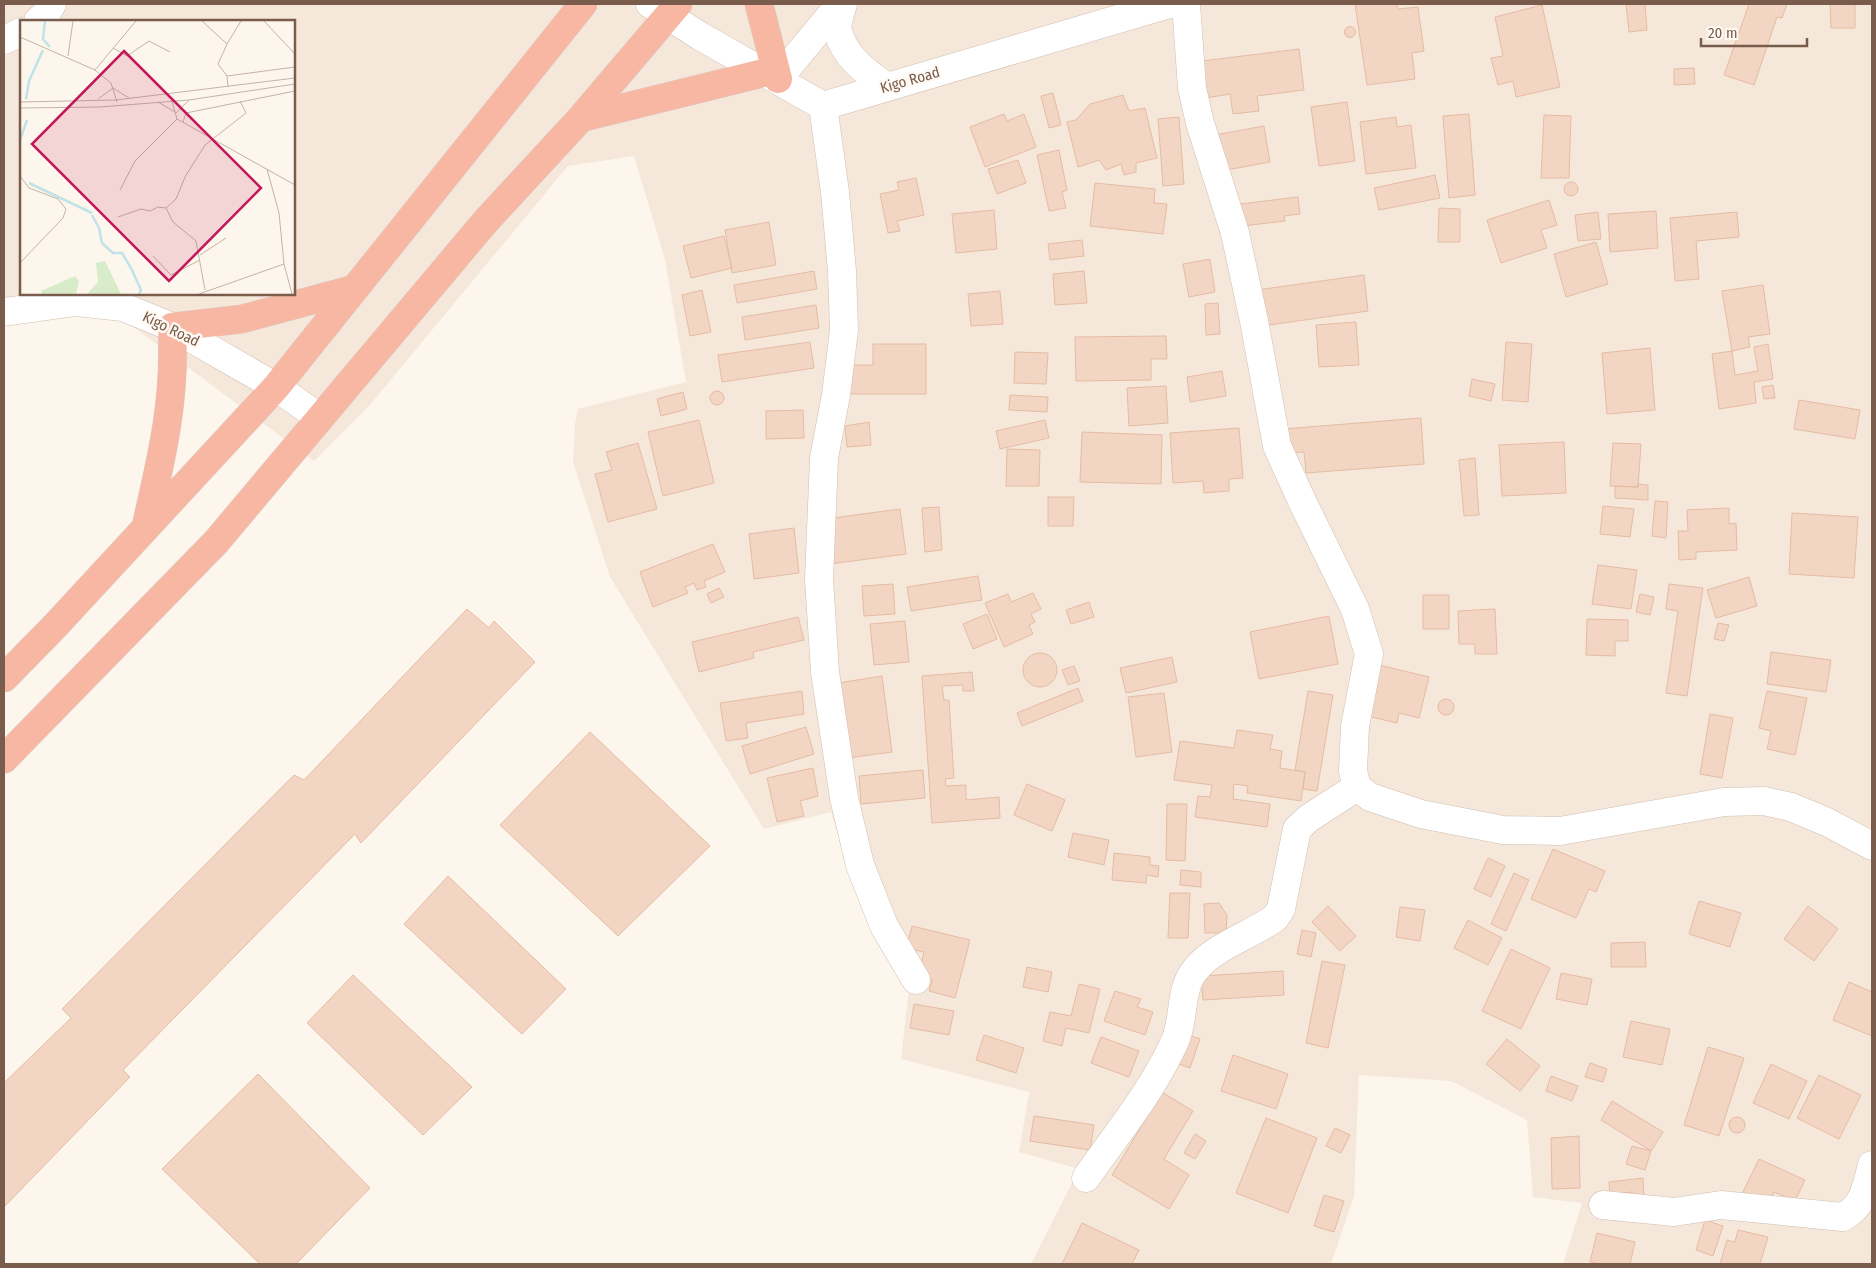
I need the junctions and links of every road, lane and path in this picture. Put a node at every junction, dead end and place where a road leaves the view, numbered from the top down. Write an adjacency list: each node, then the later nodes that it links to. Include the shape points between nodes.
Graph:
1 (52, 4): 8 (street)
2 (583, 4): 15 (highway)
3 (759, 4): 11 (highway)
4 (841, 4): 11 (street); 12 (street, via 837,30 844,45 859,67)
5 (1169, 4): 12 (street, Kigo Road)
6 (1186, 4): 23 (street, via 1192,88 1234,232 1277,446 1355,609 1369,654 1355,726 1353,771)
7 (665, 7): 11 (street, via 700,36); 14 (highway)
8 (39, 20)
9 (20, 32): 10 (street)
10 (4, 40)
11 (771, 76): 13 (street); 14 (highway)
12 (887, 86): 13 (street, Kigo Road)
13 (823, 106): 25 (street, via 835,192 844,330 824,458 820,579 825,672 843,789 860,865 884,926)
14 (581, 118): 19 (highway, via 485,222)
15 (354, 289): 17 (highway, via 242,319); 18 (highway)
16 (4, 312): 17 (street, Kigo Road, via 76,302 123,307)
17 (172, 327): 18 (street, Kigo Road); 20 (highway, via 174,361 169,416)
18 (276, 387): 19 (street, Kigo Road); 20 (highway)
19 (320, 418): 22 (highway, via 216,542)
20 (145, 528): 21 (highway)
21 (4, 678)
22 (4, 759)
23 (1357, 787): 24 (street, via 1370,797 1421,814 1504,830 1560,831 1724,802 1764,801 1791,807 1827,822); 27 (street, via 1297,829 1281,909 1275,918 1206,958 1194,971 1176,1039 1154,1080)
24 (1872, 846)
25 (916, 980)
26 (1872, 1165): 28 (street, via 1864,1195 1853,1211 1843,1217 1721,1205 1674,1212)
27 (1086, 1178)
28 (1603, 1205)

